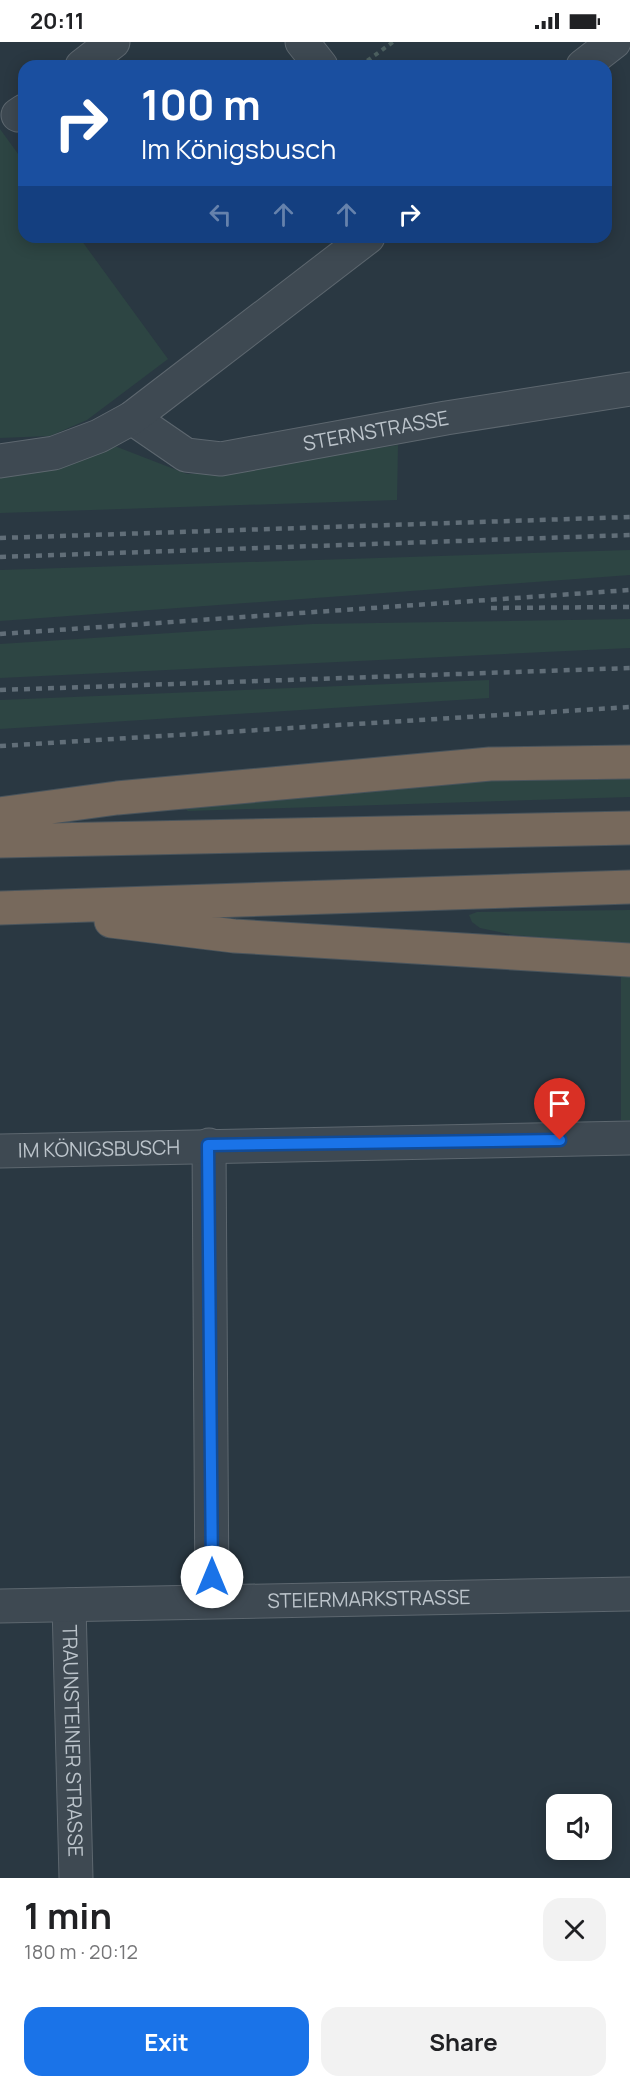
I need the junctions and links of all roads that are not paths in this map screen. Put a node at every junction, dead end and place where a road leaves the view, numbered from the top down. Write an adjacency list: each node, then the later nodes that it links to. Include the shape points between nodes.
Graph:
1 (113, 42): 4 (street)
2 (302, 42): 5 (street)
3 (614, 42): 6 (street)
4 (90, 60)
5 (316, 60)
6 (591, 60)
7 (360, 243): 9 (street)
8 (630, 389): 9 (street, STERNSTRASSE, via 221,459 186,455)
9 (132, 418): 10 (street, via 54,453)
10 (0, 461)
11 (630, 762): 12 (highway, via 490,764 129,797)
12 (0, 813)
13 (630, 828): 14 (highway)
14 (0, 840)
15 (630, 887): 16 (highway)
16 (4, 908): 17 (highway, via 234,936)
17 (630, 960)
18 (630, 1138): 19 (street, IM KÖNIGSBUSCH)
19 (208, 1145): 20 (street, IM KÖNIGSBUSCH); 22 (street)
20 (0, 1151)
21 (630, 1593): 22 (street, STEIERMARKSTRASSE)
22 (212, 1601): 23 (street, STEIERMARKSTRASSE)
23 (69, 1605): 24 (street, STEIERMARKSTRASSE); 25 (street, TRAUNSTEINER STRASSE)
24 (0, 1606)
25 (76, 1878)

